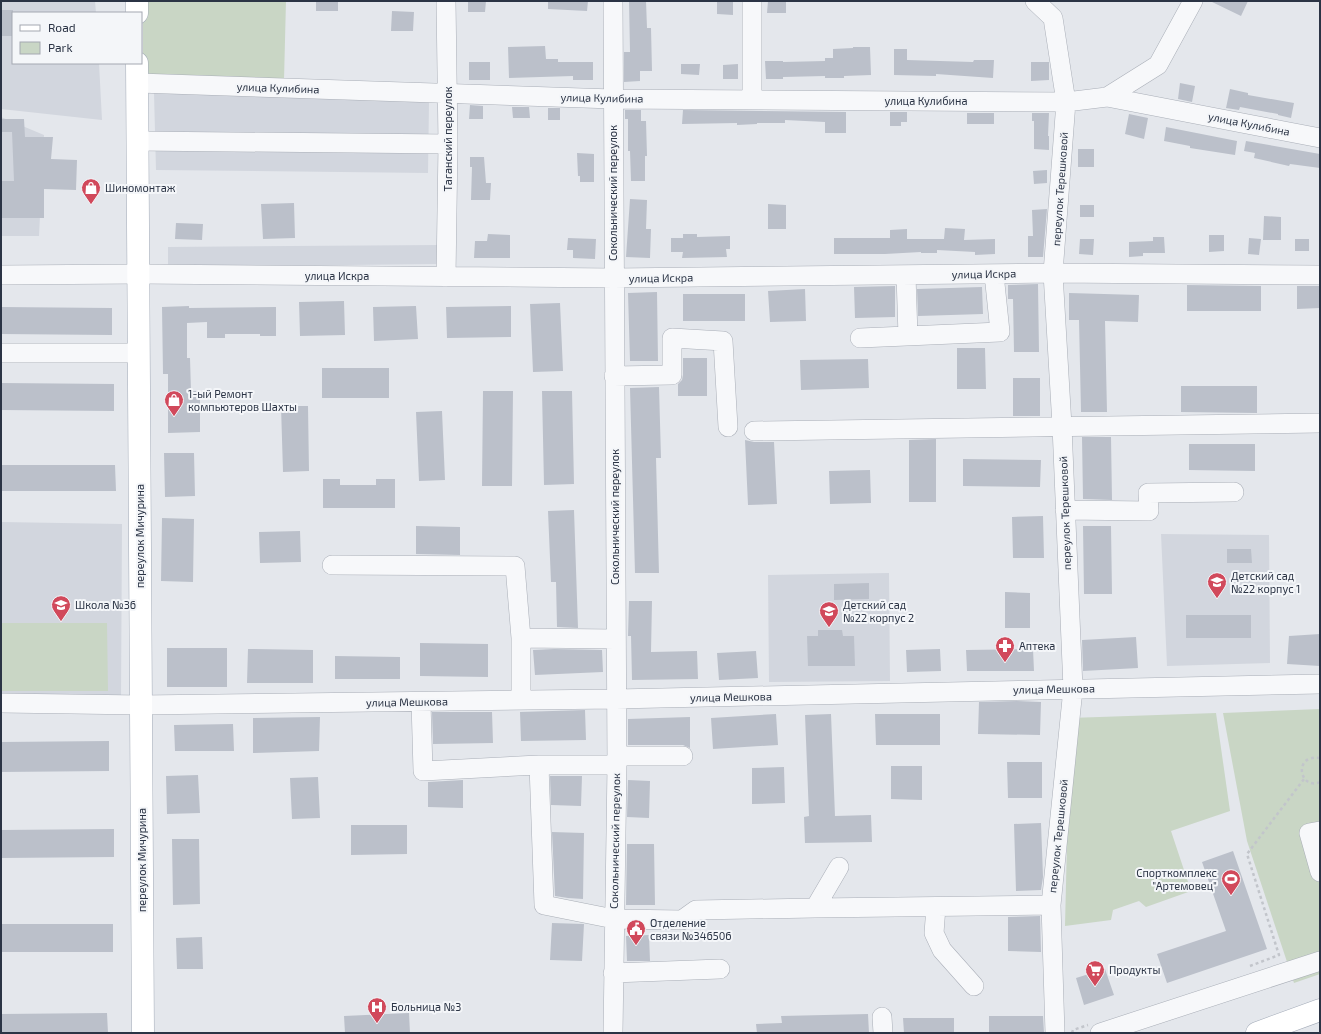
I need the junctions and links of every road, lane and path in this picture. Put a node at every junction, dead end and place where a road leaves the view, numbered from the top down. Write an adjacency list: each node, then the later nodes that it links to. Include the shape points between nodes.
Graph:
1 (137, 1): 7 (main road)
2 (446, 1): 9 (street, Таганский переулок)
3 (612, 1): 11 (street, Сокольнический переулок)
4 (752, 1): 12 (street)
5 (1034, 1): 13 (street, переулок Терешковой, via 1053,18)
6 (1192, 1): 10 (street, via 1158,65)
7 (137, 12)
8 (138, 73): 9 (street, улица Кулибина); 15 (main road, переулок Мичурина)
9 (448, 94): 11 (street, улица Кулибина); 16 (street, Таганский переулок)
10 (1107, 97): 13 (street, улица Кулибина); 14 (street, улица Кулибина)
11 (613, 99): 12 (street, улица Кулибина); 24 (street, Сокольнический переулок)
12 (752, 100): 13 (street, улица Кулибина)
13 (1066, 102): 17 (street, переулок Терешковой)
14 (1320, 138)
15 (138, 141): 16 (street); 18 (main road, переулок Мичурина)
16 (448, 144): 23 (street, Таганский переулок)
17 (1053, 273): 19 (street, улица Искра); 22 (street, улица Искра); 31 (street, переулок Терешковой)
18 (139, 274): 20 (street, улица Искра); 23 (street, улица Искра); 28 (main road, переулок Мичурина)
19 (994, 274): 21 (street, улица Искра); 25 (street, via 1000,332)
20 (1, 275)
21 (906, 275): 24 (street, улица Искра); 25 (street)
22 (1320, 275)
23 (446, 277): 24 (street, улица Искра)
24 (614, 278): 29 (street, Сокольнический переулок)
25 (908, 336): 26 (street)
26 (860, 338)
27 (1, 353): 28 (street)
28 (139, 353): 45 (main road, переулок Мичурина)
29 (614, 376): 32 (street, via 672,375 672,338 723,341); 38 (street, Сокольнический переулок)
30 (1320, 423): 31 (street)
31 (1062, 426): 33 (street); 35 (street, переулок Терешковой)
32 (728, 427)
33 (754, 431)
34 (1234, 492): 35 (street, via 1148,493 1149,511)
35 (1065, 510): 40 (street, переулок Терешковой)
36 (332, 565): 37 (street, via 515,566)
37 (521, 638): 38 (street); 42 (street)
38 (616, 639): 41 (street, Сокольнический переулок)
39 (1320, 684): 40 (street, улица Мешкова)
40 (1073, 689): 41 (street, улица Мешкова); 55 (street, переулок Терешковой)
41 (616, 699): 42 (street, улица Мешкова); 48 (street, Сокольнический переулок)
42 (521, 700): 43 (street, улица Мешкова)
43 (421, 702): 45 (street, улица Мешкова); 49 (street, via 423,771)
44 (1, 703): 45 (street, улица Мешкова)
45 (141, 705): 66 (main road, переулок Мичурина)
46 (683, 756): 48 (street)
47 (1320, 758): 50 (path, via 1306,760 1301,772)
48 (616, 760): 49 (street); 58 (street, Сокольнический переулок)
49 (539, 765): 58 (street, via 544,906)
50 (1304, 779): 51 (path, via 1310,783); 60 (path, via 1247,854 1279,955)
51 (1320, 782)
52 (1320, 831): 54 (street, via 1309,833)
53 (839, 867): 57 (street)
54 (1320, 872)
55 (1051, 905): 56 (street); 68 (street, переулок Терешковой)
56 (936, 907): 57 (street); 63 (street, via 934,933 942,950)
57 (815, 908): 58 (street, via 696,910 682,920)
58 (614, 919): 62 (street, Сокольнический переулок)
59 (1320, 961): 65 (street)
60 (1247, 967)
61 (720, 969): 62 (street)
62 (613, 973): 67 (street, Сокольнический переулок)
63 (974, 986)
64 (1320, 1010): 70 (main road)
65 (1097, 1028): 69 (path, via 1073,1030)
66 (143, 1033)
67 (612, 1033)
68 (1055, 1033)
69 (1072, 1033)
70 (1257, 1033)

